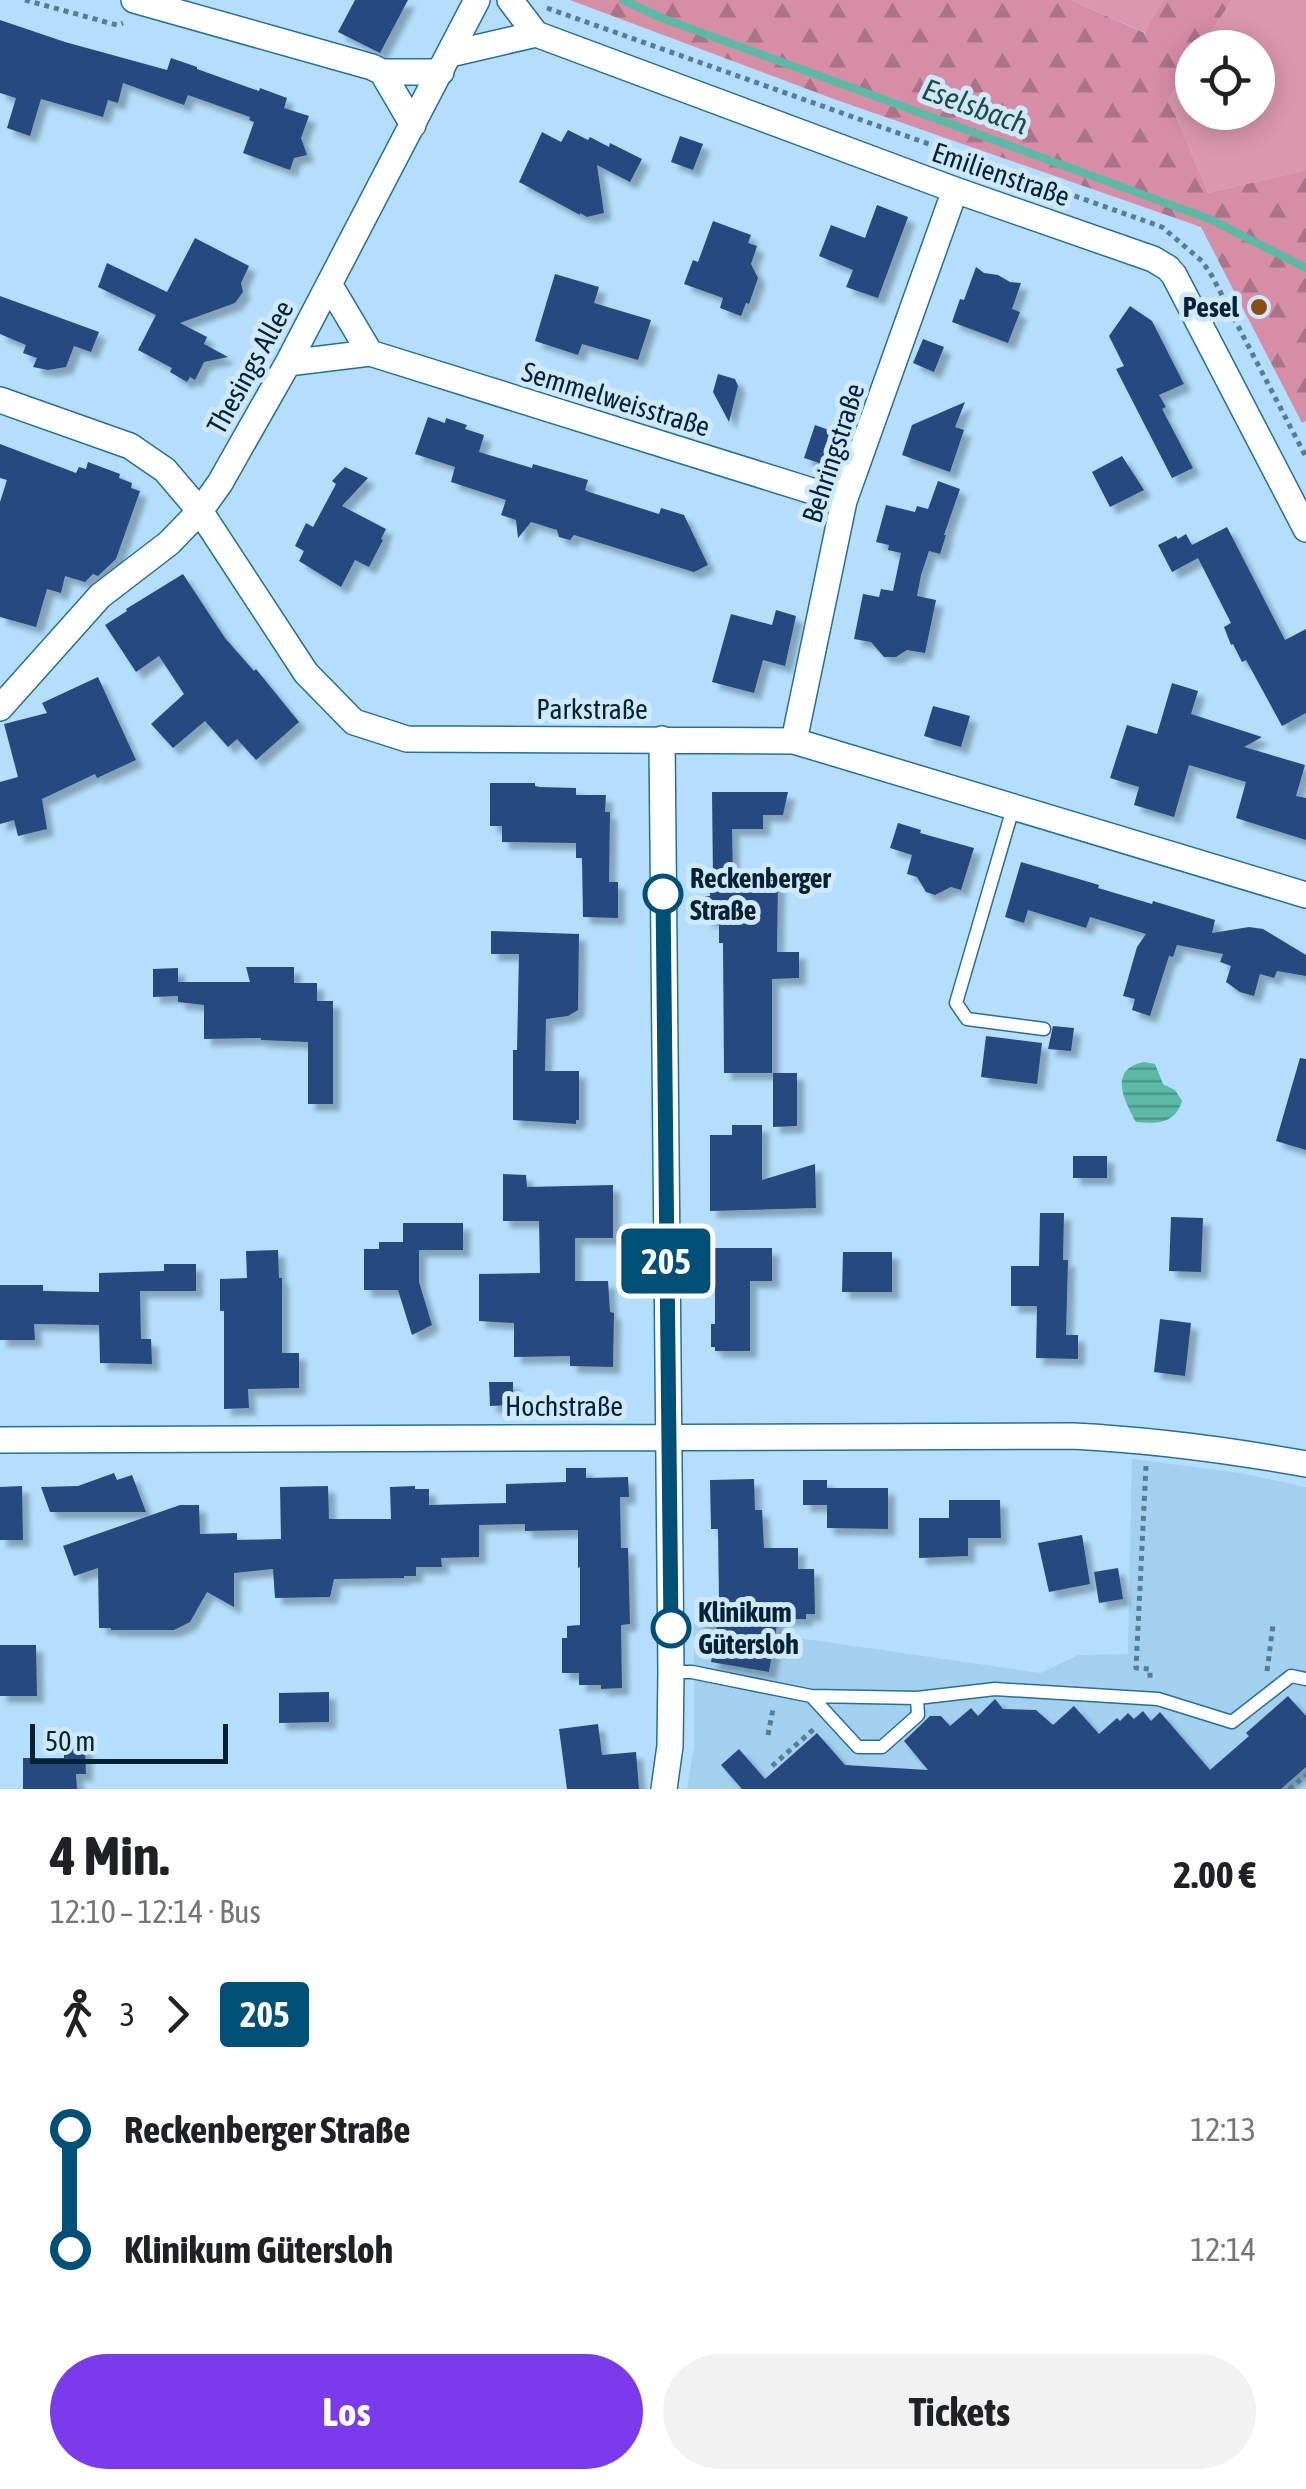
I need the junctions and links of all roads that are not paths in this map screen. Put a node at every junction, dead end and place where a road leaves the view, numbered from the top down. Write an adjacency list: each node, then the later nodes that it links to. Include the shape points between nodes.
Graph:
1 (134, 0): 6 (street)
2 (476, 0): 5 (street, Thesings Allee)
3 (510, 0): 4 (street)
4 (536, 34): 5 (street); 8 (street, Emilienstraße)
5 (446, 63): 6 (street); 7 (street, Thesings Allee)
6 (382, 72): 7 (street)
7 (413, 125): 9 (street, Thesings Allee)
8 (955, 190): 13 (street, Behringstraße); 15 (street, Emilienstraße, via 1168,268)
9 (329, 284): 10 (street); 11 (street, Thesings Allee)
10 (370, 353): 11 (street, Semmelweisstraße); 13 (street, Semmelweisstraße)
11 (288, 363): 14 (street, Thesings Allee)
12 (0, 400): 14 (street, Parkstraße, via 130,446 165,470)
13 (844, 501): 18 (street, Behringstraße)
14 (200, 511): 16 (street, Thesings Allee, via 100,596); 17 (street, Parkstraße, via 306,673 354,722 407,739)
15 (1306, 529)
16 (0, 708)
17 (662, 739): 18 (street, Parkstraße); 22 (street)
18 (794, 741): 19 (street, Parkstraße)
19 (1013, 808): 20 (street, Parkstraße); 21 (lane, via 956,1003 967,1019)
20 (1306, 895)
21 (1044, 1029)
22 (668, 1436): 23 (street, Hochstraße); 24 (street, Hochstraße, via 1073,1436); 25 (street)
23 (0, 1440)
24 (1306, 1464)
25 (672, 1672): 27 (lane); 29 (street)
26 (1306, 1679): 28 (lane, via 1291,1676 1232,1722 1150,1699 995,1689)
27 (811, 1696): 28 (lane); 28 (lane, via 858,1747 882,1748 918,1715)
28 (918, 1698)
29 (664, 1789)

